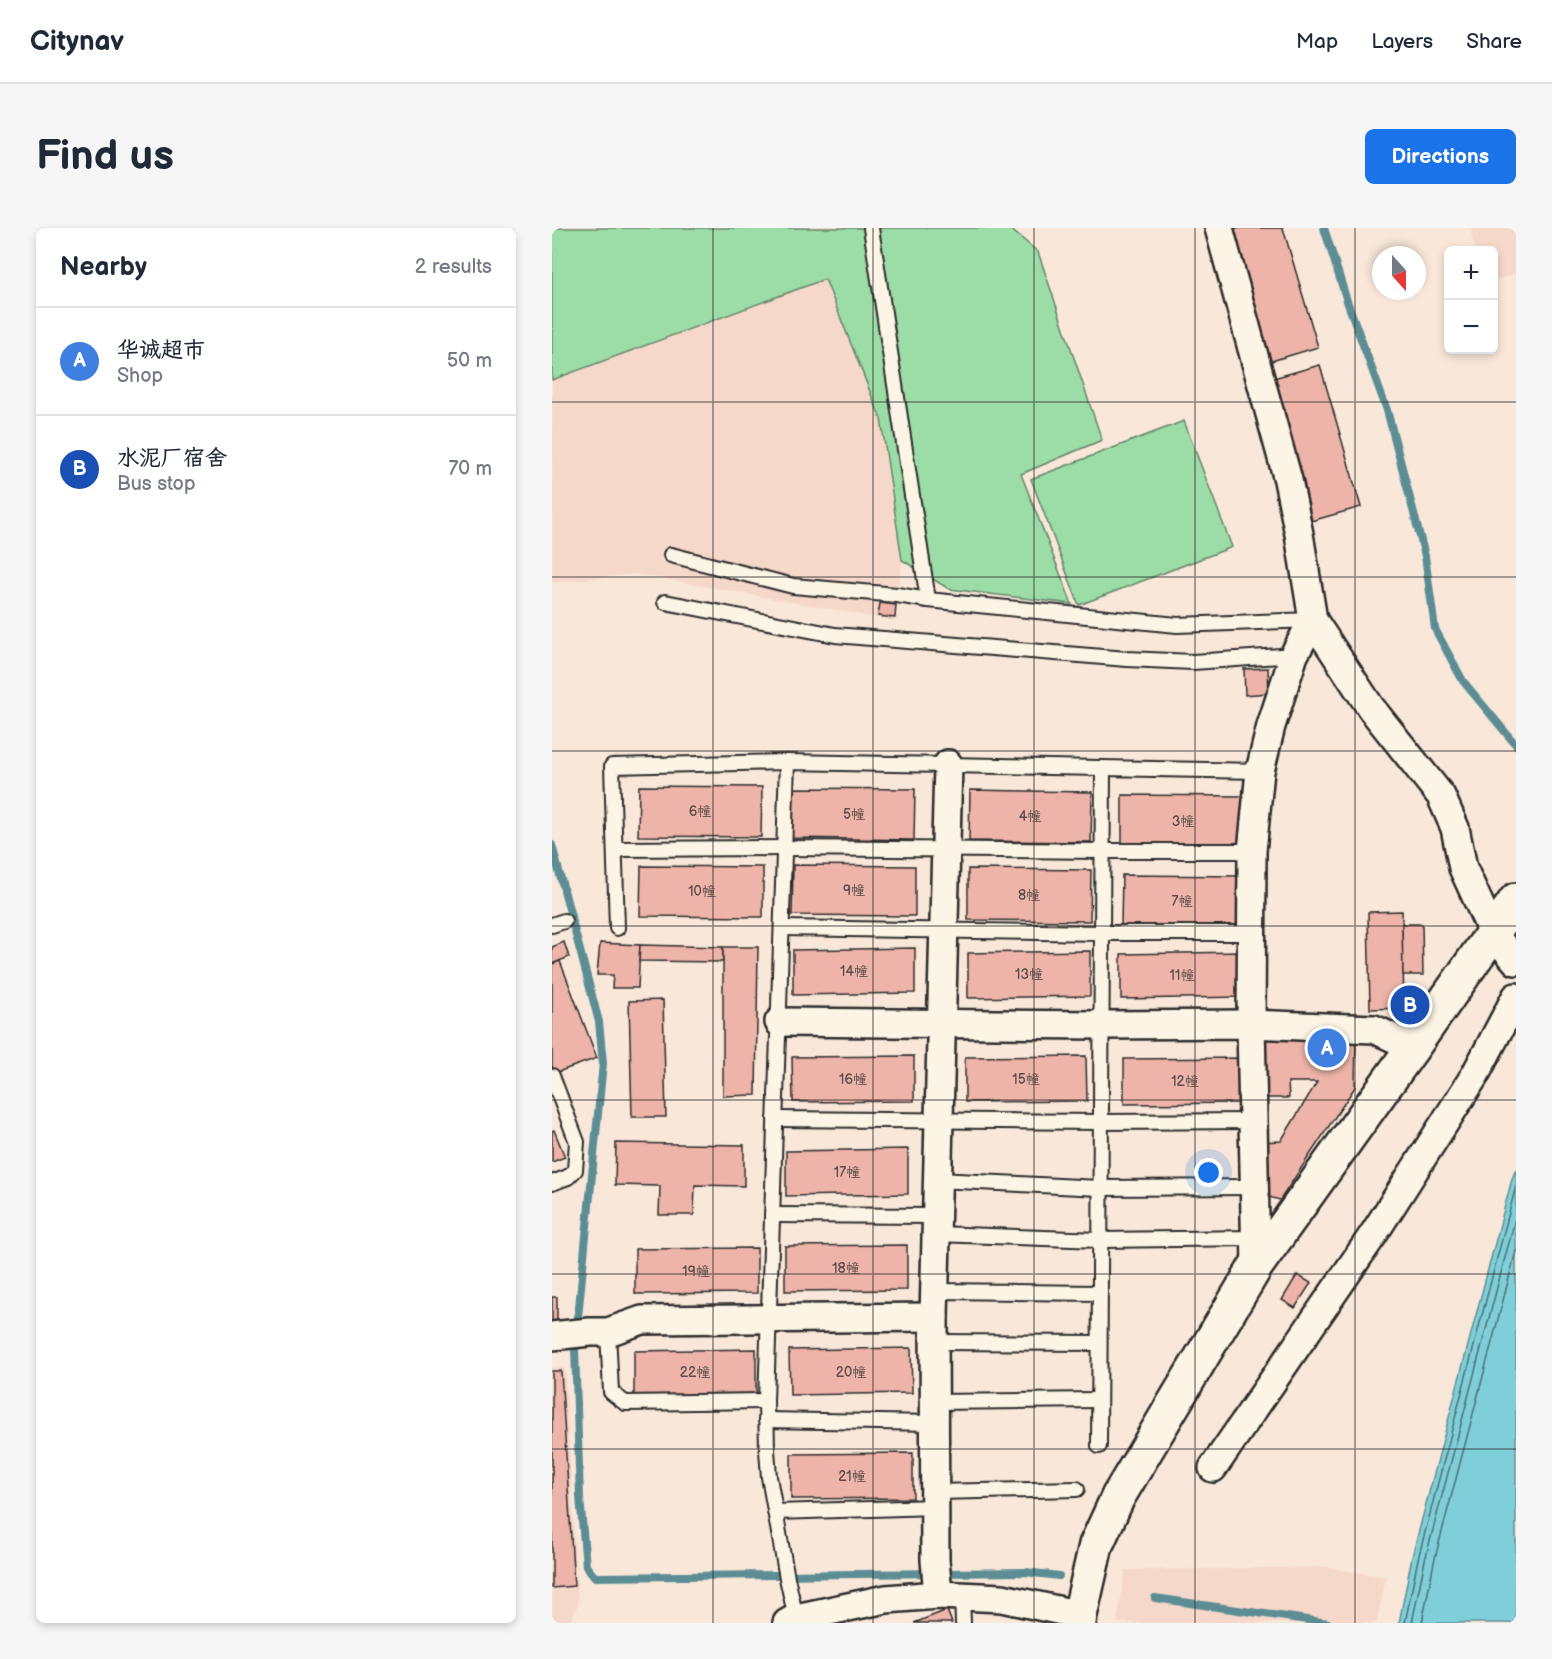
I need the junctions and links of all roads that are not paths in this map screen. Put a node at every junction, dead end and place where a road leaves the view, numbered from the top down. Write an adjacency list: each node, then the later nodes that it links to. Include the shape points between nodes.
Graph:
1 (871, 228): 4 (lane)
2 (1219, 228): 6 (street, via 1288,480)
3 (671, 555): 4 (lane, via 793,586)
4 (928, 600): 6 (lane, via 1177,625)
5 (665, 602): 7 (lane, via 835,635 1193,662)
6 (1313, 620): 7 (street); 23 (street, via 1371,708 1441,796 1455,828 1463,868)
7 (1294, 655): 11 (street)
8 (787, 762): 9 (lane); 12 (lane); 13 (lane, via 612,766)
9 (948, 765): 10 (lane); 14 (street)
10 (1102, 768): 11 (lane); 15 (lane)
11 (1260, 771): 16 (street)
12 (784, 848): 13 (lane); 14 (lane); 19 (lane)
13 (615, 849): 18 (lane)
14 (946, 849): 15 (lane); 20 (street)
15 (1102, 851): 16 (lane); 21 (lane)
16 (1252, 851): 22 (street)
17 (1516, 900): 23 (street)
18 (617, 928)
19 (782, 928): 20 (lane); 26 (lane)
20 (944, 930): 21 (lane); 27 (street)
21 (1102, 933): 22 (lane); 29 (lane)
22 (1252, 933): 28 (street)
23 (1493, 934): 24 (street); 30 (street)
24 (1516, 962)
25 (1516, 997): 54 (street, via 1475,1076 1373,1235)
26 (779, 1022): 27 (street); 32 (lane)
27 (941, 1022): 29 (street); 33 (street)
28 (1251, 1024): 29 (street); 30 (street, via 1374,1029); 34 (street)
29 (1101, 1025): 35 (lane)
30 (1413, 1047): 43 (street)
31 (552, 1076): 37 (lane, via 577,1142 574,1170)
32 (776, 1119): 33 (lane); 40 (lane)
33 (939, 1120): 35 (lane); 36 (street)
34 (1253, 1121): 35 (lane); 38 (street)
35 (1101, 1122): 39 (lane)
36 (937, 1180): 39 (lane); 41 (street)
37 (552, 1183)
38 (1254, 1187): 39 (lane); 43 (street)
39 (1100, 1188): 42 (lane)
40 (772, 1215): 41 (lane); 46 (lane)
41 (936, 1225): 42 (lane); 45 (street)
42 (1100, 1240): 43 (lane); 44 (lane)
43 (1255, 1252): 59 (street, via 1118,1497 1096,1545)
44 (1100, 1293): 45 (lane); 48 (lane)
45 (934, 1317): 46 (street); 48 (lane); 51 (street)
46 (768, 1320): 47 (street, via 642,1320); 49 (lane)
47 (579, 1334): 49 (lane, via 611,1392 625,1403)
48 (1099, 1344): 50 (lane)
49 (766, 1401): 52 (lane)
50 (1099, 1401): 51 (lane); 53 (lane)
51 (934, 1412): 52 (lane); 56 (street)
52 (766, 1420): 57 (lane, via 769,1477)
53 (1099, 1446)
54 (1213, 1468)
55 (1077, 1489): 56 (lane)
56 (935, 1499): 57 (lane); 58 (street)
57 (776, 1512): 60 (lane)
58 (943, 1583): 59 (street); 60 (street); 61 (lane)
59 (1080, 1619)
60 (792, 1621)
61 (963, 1623)

